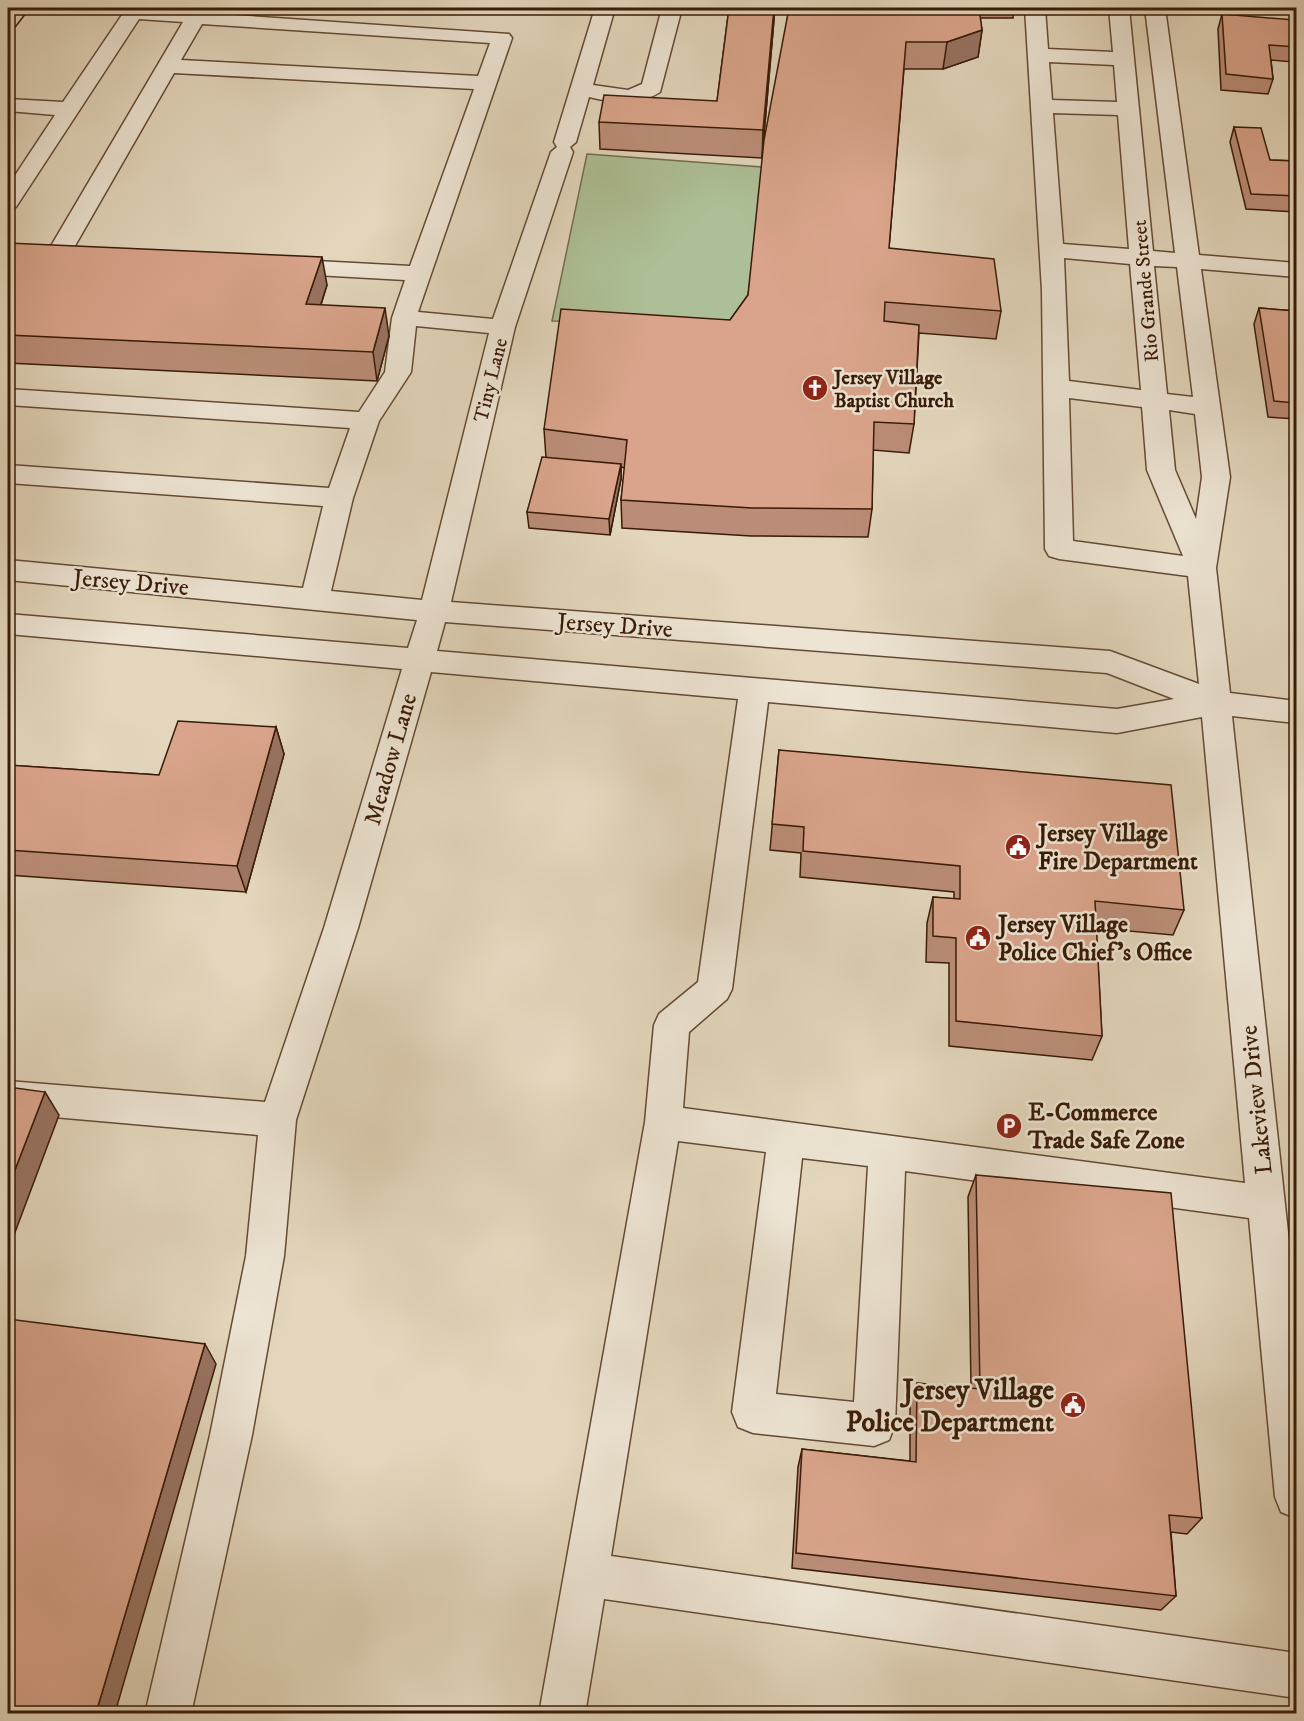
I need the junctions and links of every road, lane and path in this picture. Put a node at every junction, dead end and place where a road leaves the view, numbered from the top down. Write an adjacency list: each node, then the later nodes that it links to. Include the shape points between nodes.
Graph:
1 (18, 8): 8 (highway)
2 (605, 8): 13 (street, Tiny Lane)
3 (672, 8): 13 (street, via 652,87 634,97)
4 (1035, 8): 9 (street)
5 (1119, 8): 10 (street, Rio Grande Street)
6 (1155, 8): 22 (street, Rio Grande Street)
7 (196, 17): 11 (street); 12 (street, via 502,38); 16 (street, via 134,13)
8 (8, 22)
9 (1037, 55): 10 (street); 15 (street)
10 (1124, 59): 17 (street, Rio Grande Street)
11 (167, 66): 12 (street); 20 (street, via 49,250)
12 (486, 82): 25 (street)
13 (583, 89): 27 (street, Tiny Lane)
14 (8, 105): 16 (street)
15 (1040, 106): 17 (street); 19 (street)
16 (69, 109): 18 (street)
17 (1128, 109): 21 (street, Rio Grande Street)
18 (8, 202)
19 (1051, 250): 21 (street); 28 (street)
20 (84, 252)
21 (1142, 257): 22 (street); 30 (street, Rio Grande Street)
22 (1190, 261): 24 (street); 31 (street, Rio Grande Street)
23 (262, 265): 25 (street)
24 (1296, 270)
25 (419, 274): 26 (street)
26 (404, 318): 27 (street); 32 (street, via 398,372)
27 (503, 327): 38 (street, Tiny Lane)
28 (1056, 388): 30 (street); 35 (street, via 1059,549)
29 (8, 396): 32 (street)
30 (1155, 400): 31 (street); 35 (street, Rio Grande Street, via 1161,470)
31 (1207, 407): 35 (street, Rio Grande Street, via 1216,477)
32 (366, 421): 34 (street)
33 (8, 474): 34 (street)
34 (339, 498): 37 (street)
35 (1202, 568): 42 (street, Rio Grande Street)
36 (8, 570): 37 (street, Jersey Drive)
37 (315, 598): 38 (street, Jersey Drive)
38 (434, 611): 40 (street, Meadow Lane); 42 (street, Jersey Drive, via 1110,662)
39 (8, 624): 40 (street, Jersey Drive)
40 (420, 659): 41 (street, Jersey Drive); 45 (street, Meadow Lane, via 347,907)
41 (754, 690): 42 (street, Jersey Drive, via 1117,721); 46 (street, via 715,989 672,1025)
42 (1215, 703): 43 (street, Jersey Drive); 49 (street, Lakeview Drive)
43 (1296, 712)
44 (8, 1096): 45 (street)
45 (278, 1120): 53 (street, Meadow Lane, via 265,1256 231,1435)
46 (663, 1122): 47 (street); 51 (street)
47 (786, 1138): 48 (street); 48 (street, via 753,1412 874,1425)
48 (887, 1153): 49 (street)
49 (1266, 1203): 50 (street, Lakeview Drive)
50 (1296, 1497)
51 (585, 1574): 52 (street); 54 (street)
52 (1296, 1676)
53 (168, 1713)
54 (562, 1713)

